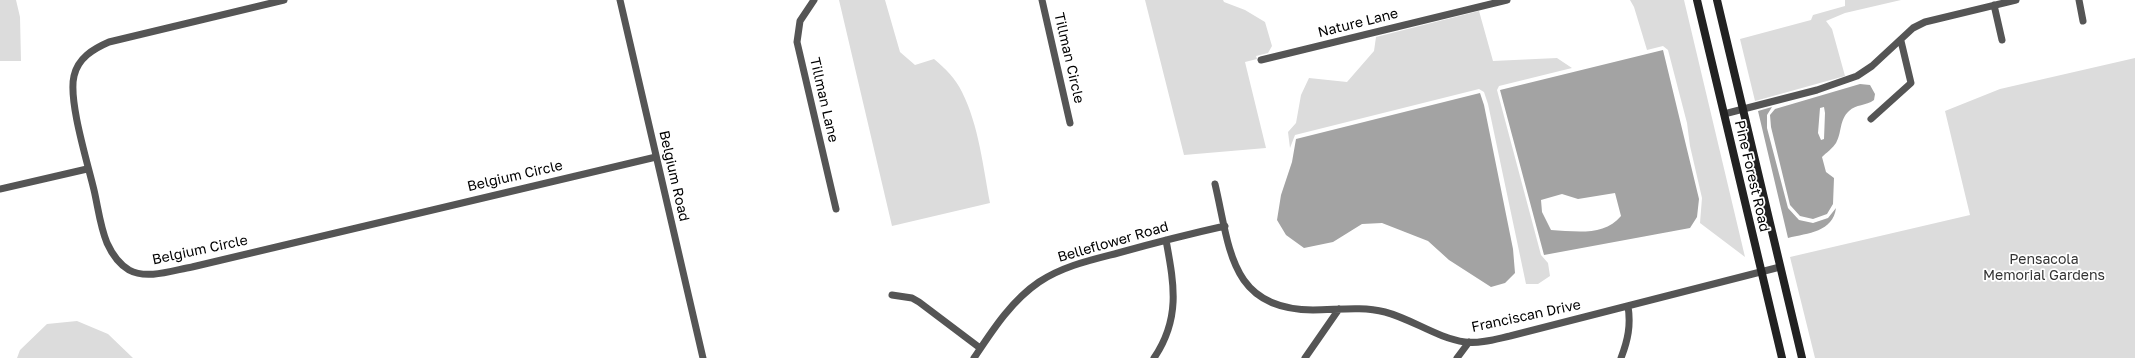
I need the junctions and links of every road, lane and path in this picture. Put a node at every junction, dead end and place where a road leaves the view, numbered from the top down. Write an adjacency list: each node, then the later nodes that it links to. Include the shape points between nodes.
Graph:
1 (284, 0): 20 (street, Belgium Circle, via 109,42 82,58 74,76 73,91)
2 (620, 0): 19 (street, Belgium Road)
3 (814, 0): 23 (street, Tillman Lane, via 800,21 797,42)
4 (1042, 0): 18 (street, Tillman Circle)
5 (1507, 0): 14 (street, Nature Lane)
6 (1697, 0): 16 (main road, Pine Forest Road)
7 (1718, 0): 15 (main road, Pine Forest Road)
8 (2016, 0): 10 (street)
9 (2078, 0): 11 (street)
10 (1994, 6): 12 (street); 13 (street, via 1925,22 1913,28)
11 (2083, 21)
12 (2002, 40)
13 (1901, 41): 15 (street, via 1857,76 1817,90); 17 (street, via 1910,83)
14 (1261, 60)
15 (1743, 109): 16 (street); 26 (main road, Pine Forest Road)
16 (1724, 114): 27 (main road, Pine Forest Road)
17 (1871, 119)
18 (1070, 123)
19 (656, 157): 20 (street, Belgium Circle, via 192,267 146,274 131,272 112,253); 33 (street, Belgium Road)
20 (87, 169): 22 (street)
21 (1215, 184): 24 (street, Franciscan Drive)
22 (0, 190)
23 (836, 209)
24 (1225, 226): 25 (street, Belleflower Road); 30 (street, Franciscan Drive, via 1234,264 1239,275 1255,293 1273,303 1297,310)
25 (1166, 240): 32 (street, Belleflower Road, via 1074,264 1047,277 1010,309); 35 (street, via 1174,304 1167,335)
26 (1780, 266): 27 (street, Franciscan Drive); 40 (main road, Pine Forest Road)
27 (1761, 271): 29 (street, Franciscan Drive); 39 (main road, Pine Forest Road)
28 (892, 295): 32 (street, via 920,302)
29 (1628, 306): 31 (street, Franciscan Drive, via 1510,336); 38 (street, via 1630,322)
30 (1339, 309): 31 (street, Franciscan Drive, via 1361,308 1386,312 1457,340); 36 (street)
31 (1469, 342): 37 (street)
32 (980, 348): 34 (street, Belleflower Road)
33 (703, 358)
34 (974, 358)
35 (1154, 358)
36 (1305, 358)
37 (1457, 358)
38 (1621, 358)
39 (1782, 358)
40 (1802, 358)

